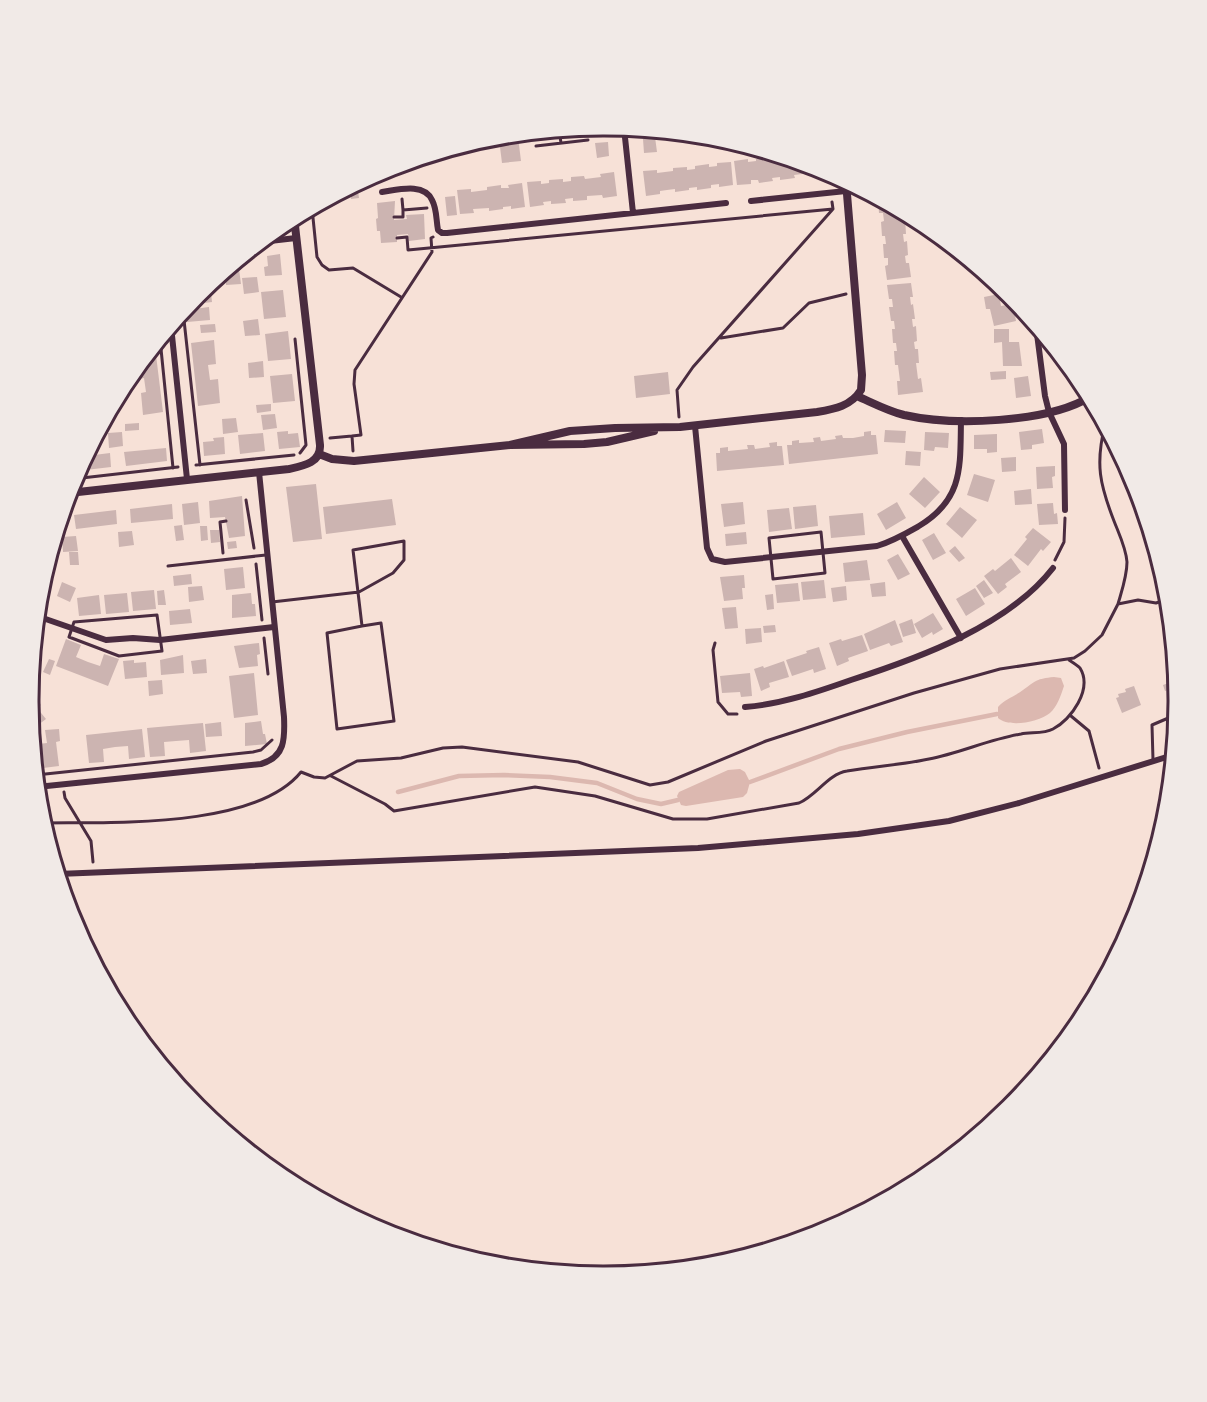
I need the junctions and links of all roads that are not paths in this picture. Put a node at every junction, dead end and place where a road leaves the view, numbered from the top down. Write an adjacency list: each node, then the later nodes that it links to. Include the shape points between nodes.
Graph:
1 (625, 137): 11 (street)
2 (560, 139): 4 (lane)
3 (588, 140): 4 (lane)
4 (561, 143): 5 (lane)
5 (536, 146)
6 (840, 189): 9 (street)
7 (382, 192): 11 (street, via 423,192 432,199 437,227 442,233)
8 (846, 192): 17 (street, via 862,375)
9 (752, 201)
10 (726, 203): 11 (street)
11 (633, 213)
12 (295, 229): 13 (street)
13 (296, 238): 14 (street); 24 (street)
14 (279, 240)
15 (172, 337): 26 (street)
16 (1038, 341): 19 (street)
17 (857, 396): 20 (street, via 904,415); 21 (street, via 832,410)
18 (1081, 401): 19 (street)
19 (1050, 412): 20 (street); 28 (street, via 1064,444)
20 (962, 420): 29 (street, via 960,466 947,503)
21 (695, 426): 22 (street); 29 (street, via 707,548 712,559 725,562 877,546)
22 (665, 428): 23 (street, via 570,431); 23 (street, via 607,442)
23 (510, 445): 24 (street, via 354,461)
24 (319, 454): 25 (street, via 301,467)
25 (259, 472): 26 (street); 30 (street)
26 (187, 479): 27 (street)
27 (79, 492)
28 (1065, 510)
29 (902, 536): 38 (street)
30 (267, 555): 31 (lane); 34 (street)
31 (168, 566)
32 (1053, 568): 38 (street, via 1020,600)
33 (359, 591): 33 (lane, via 393,573 404,560 404,541 353,550); 34 (lane); 36 (lane)
34 (272, 602): 37 (street)
35 (45, 619): 37 (street, via 106,640 160,640)
36 (362, 626): 36 (lane, via 381,623 394,721 337,729 327,633)
37 (274, 627): 43 (street, via 285,730 283,747 274,758 261,764)
38 (961, 638): 39 (street, via 912,660 830,687 789,700)
39 (745, 707)
40 (1168, 718): 42 (lane, via 1152,725)
41 (1165, 757): 42 (street)
42 (1153, 760): 44 (street, via 949,821 858,834 698,848)
43 (46, 786)
44 (66, 874)

